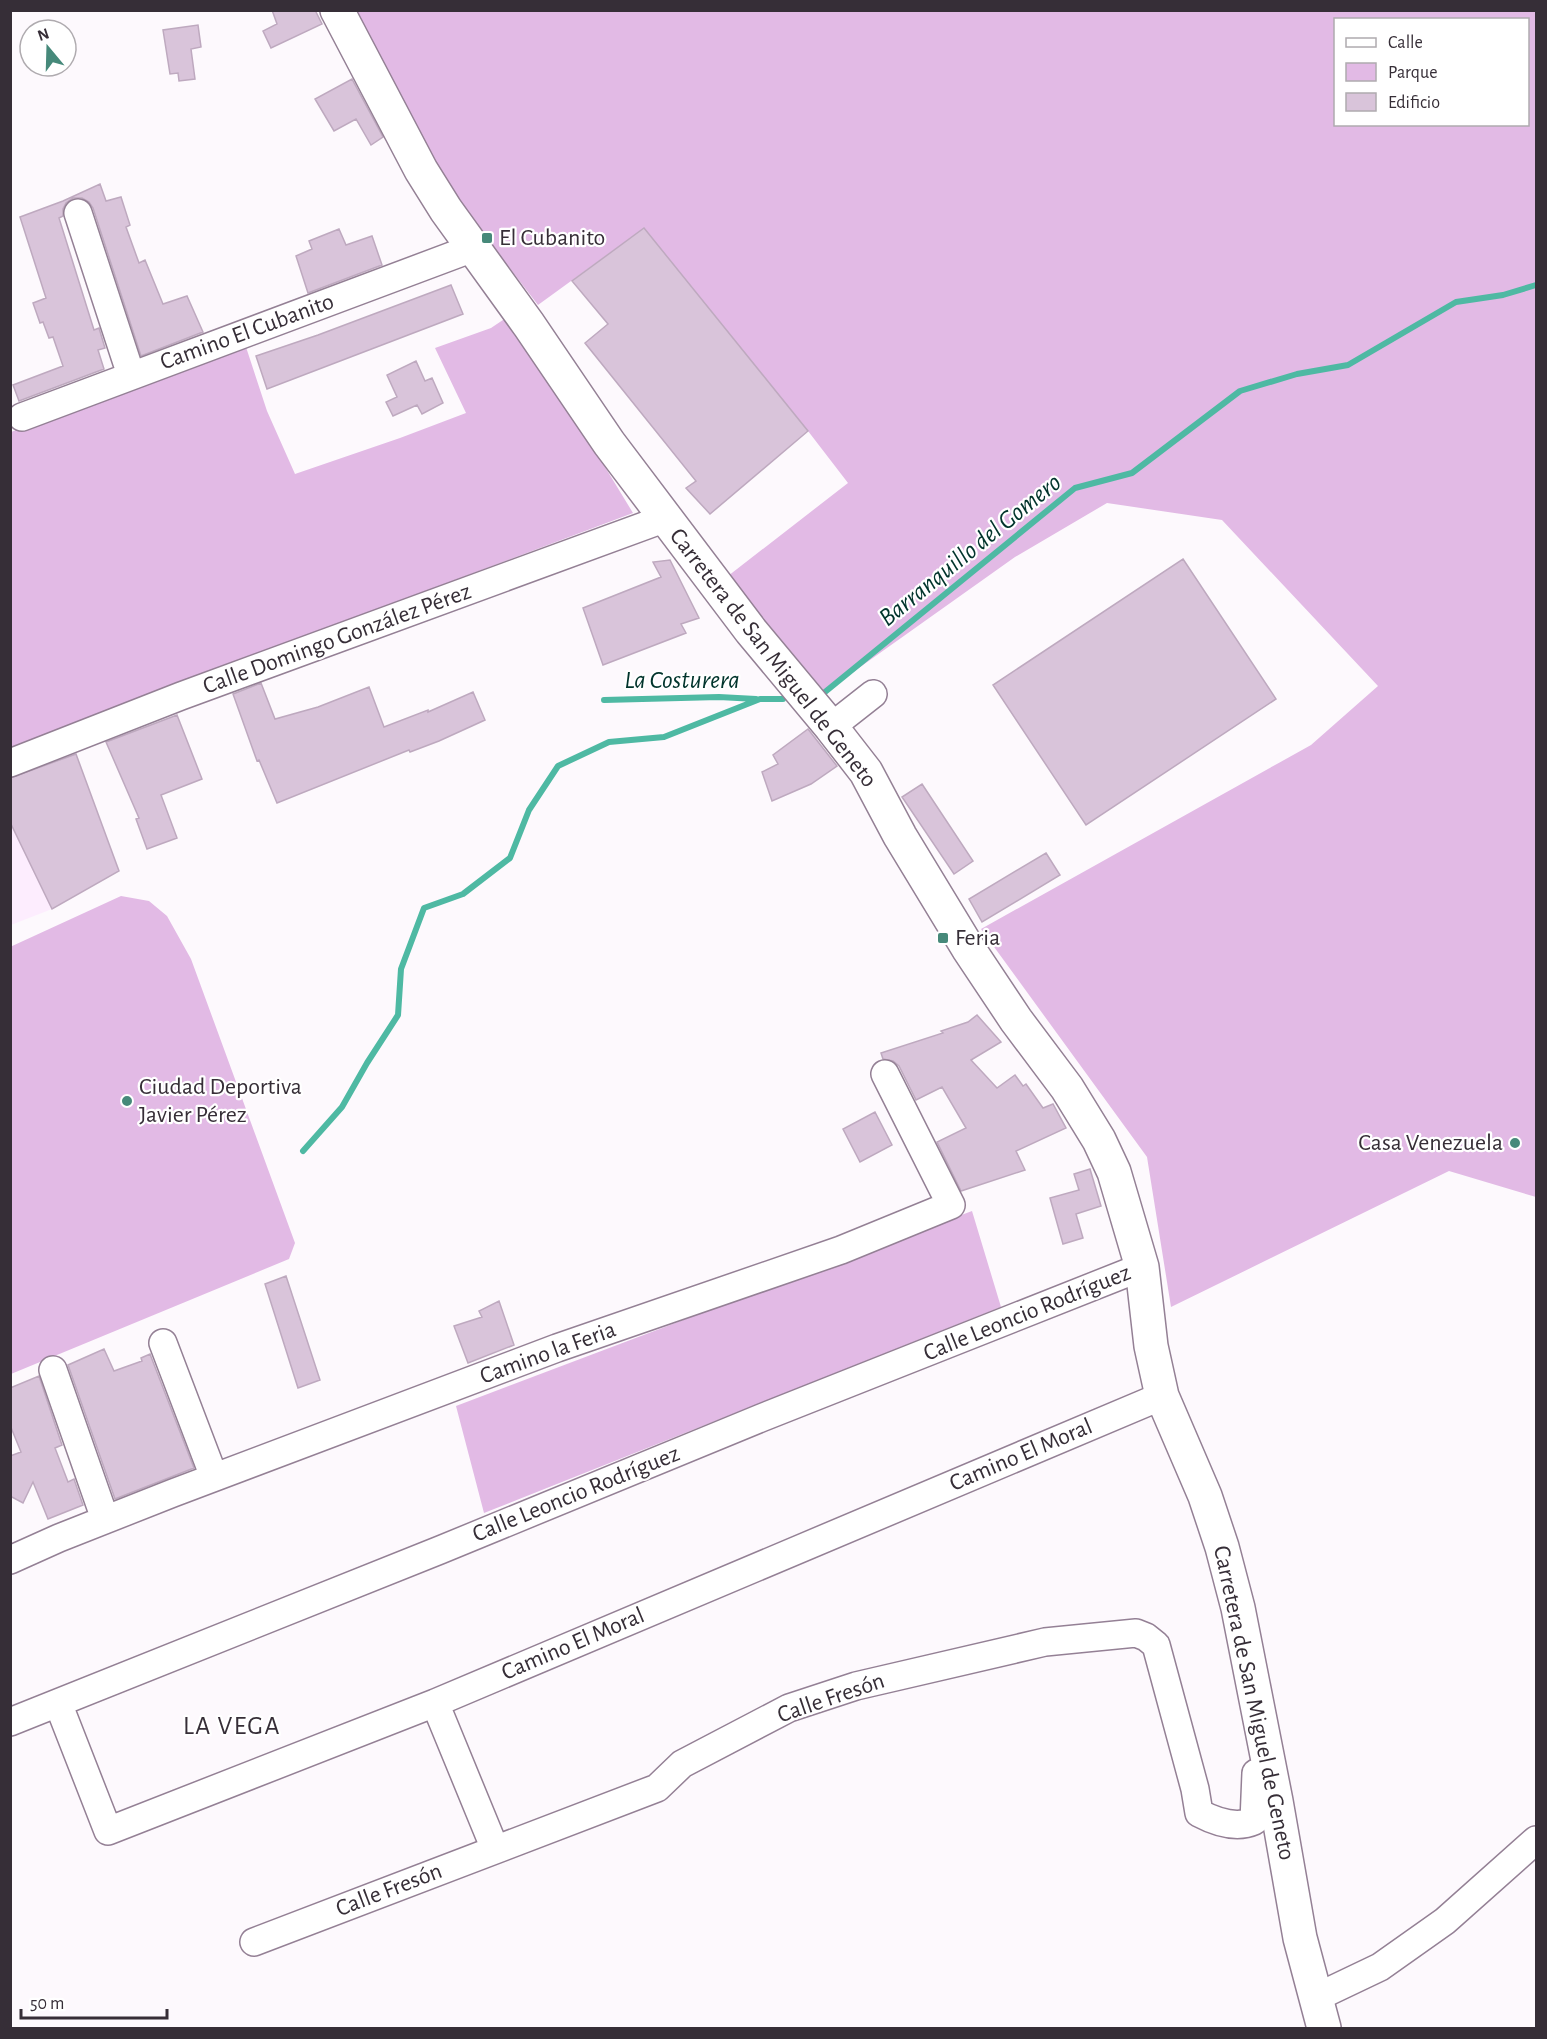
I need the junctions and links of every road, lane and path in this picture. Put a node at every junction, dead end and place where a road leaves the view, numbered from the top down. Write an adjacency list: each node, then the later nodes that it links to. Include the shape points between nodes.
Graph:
1 (337, 10): 3 (main road, Carretera de San Miguel de Geneto, via 421,170)
2 (78, 213): 4 (street)
3 (473, 248): 4 (street, Camino El Cubanito); 6 (main road, Carretera de San Miguel de Geneto)
4 (131, 375): 5 (street, Camino El Cubanito)
5 (22, 417)
6 (666, 519): 8 (main road, Carretera de San Miguel de Geneto, via 751,631); 9 (street, Calle Domingo González Pérez, via 181,696)
7 (873, 693): 8 (street)
8 (831, 727): 11 (main road, Carretera de San Miguel de Geneto, via 866,772 968,948 1099,1140 1114,1172)
9 (10, 763)
10 (885, 1074): 15 (street, Camino la Feria, via 951,1205 841,1250 557,1348)
11 (1142, 1267): 14 (main road, Carretera de San Miguel de Geneto, via 1150,1346); 18 (street, Calle Leoncio Rodríguez)
12 (163, 1342): 15 (street)
13 (53, 1370): 16 (street)
14 (1162, 1396): 19 (street, Camino El Moral); 21 (main road, Carretera de San Miguel de Geneto, via 1205,1496 1222,1547)
15 (214, 1477): 16 (street, Camino la Feria)
16 (105, 1519): 17 (street, Camino la Feria)
17 (10, 1560)
18 (58, 1703): 19 (street, Camino El Moral, via 108,1831); 20 (street, Calle Leoncio Rodríguez)
19 (435, 1703): 23 (street)
20 (10, 1722)
21 (1270, 1771): 23 (street, Calle Fresón, via 1256,1773 1254,1821 1246,1825 1216,1823 1199,1814 1155,1645 1136,1634 1044,1642 856,1686 789,1708 682,1764 657,1788); 25 (main road, Carretera de San Miguel de Geneto, via 1300,1938)
22 (1536, 1840): 25 (street, via 1445,1921)
23 (495, 1849): 24 (street, Calle Fresón)
24 (254, 1942)
25 (1319, 2013)

